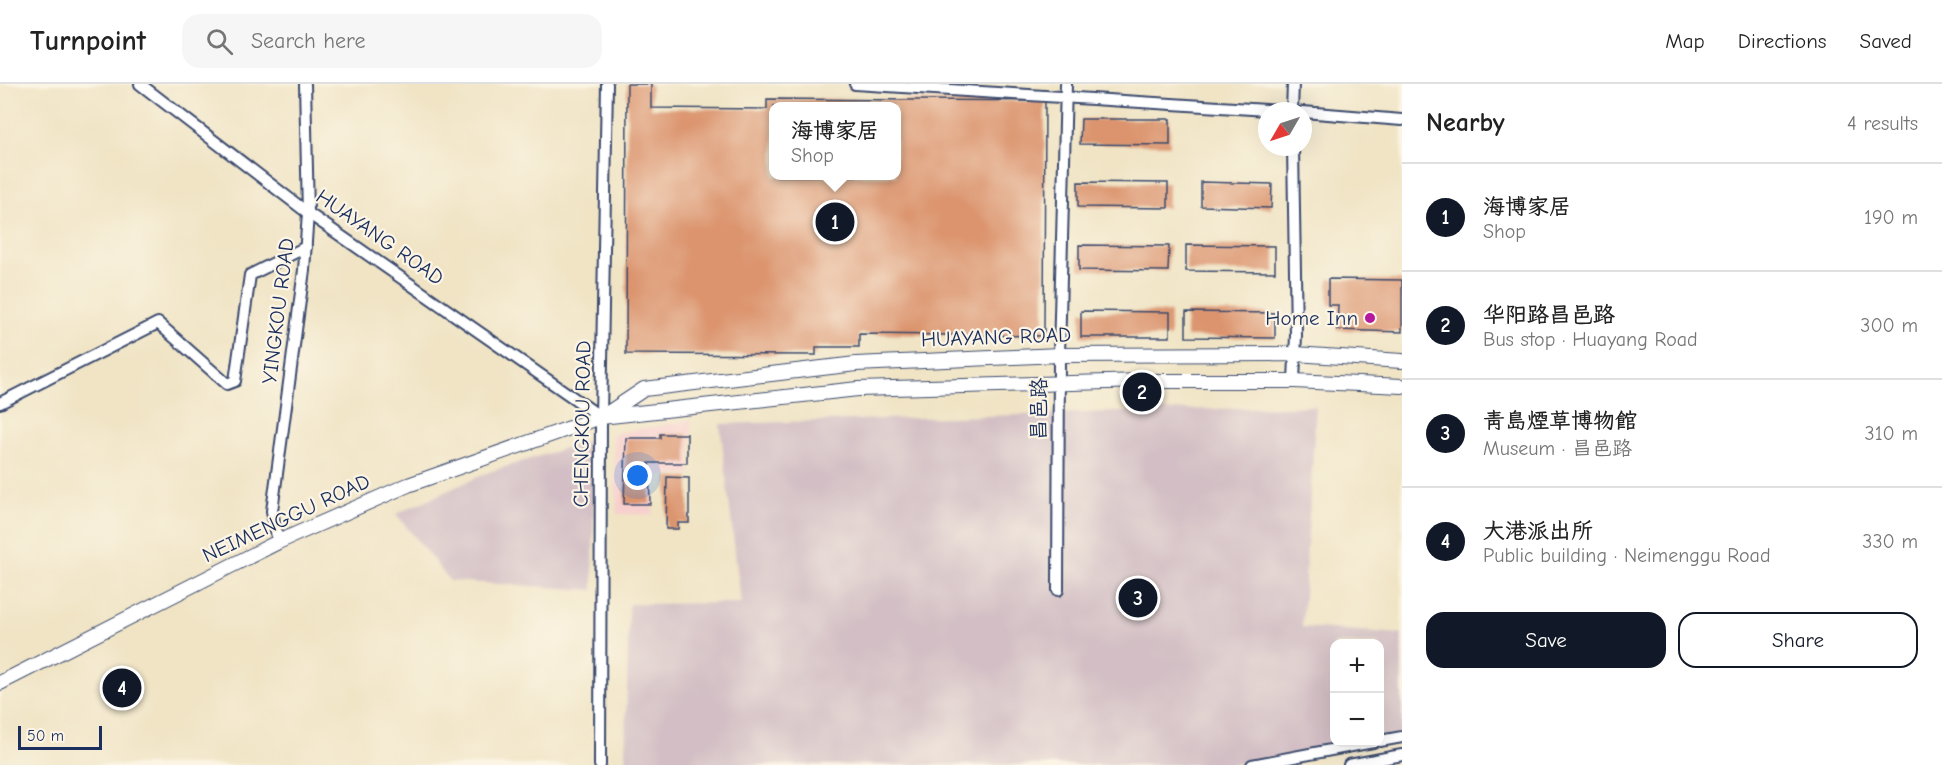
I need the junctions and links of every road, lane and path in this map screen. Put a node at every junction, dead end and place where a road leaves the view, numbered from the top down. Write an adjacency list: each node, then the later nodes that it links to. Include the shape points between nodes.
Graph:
1 (140, 84): 13 (street, HUAYANG ROAD)
2 (305, 84): 13 (street, YINGKOU ROAD)
3 (607, 84): 22 (street, CHENGKOU ROAD)
4 (855, 84): 7 (street)
5 (1066, 84): 7 (street, 昌邑路)
6 (1293, 84): 8 (street)
7 (1067, 97): 9 (street); 16 (street, 昌邑路)
8 (1293, 102)
9 (1258, 109)
10 (1312, 113): 11 (street)
11 (1402, 120)
12 (1293, 156): 15 (street)
13 (308, 213): 14 (street, YINGKOU ROAD); 22 (street, HUAYANG ROAD)
14 (306, 247): 21 (street, via 250,275 235,381 226,384 158,323); 23 (street, YINGKOU ROAD, via 272,511)
15 (1295, 354): 16 (main road, HUAYANG ROAD); 17 (main road, HUAYANG ROAD); 18 (street)
16 (1059, 355): 19 (street, 昌邑路); 22 (main road, HUAYANG ROAD, via 856,364 645,389)
17 (1402, 361)
18 (1293, 381): 19 (main road); 20 (main road)
19 (1059, 383): 22 (main road, via 858,389); 24 (street, 昌邑路)
20 (1402, 386)
21 (0, 403)
22 (601, 417): 23 (main road, NEIMENGGU ROAD, via 408,484); 30 (street, CHENGKOU ROAD)
23 (278, 542): 25 (main road, NEIMENGGU ROAD)
24 (1058, 590)
25 (0, 683)
26 (1402, 737): 27 (street)
27 (1384, 740)
28 (1347, 747): 31 (street)
29 (1402, 755): 32 (street)
30 (600, 765)
31 (1252, 765)
32 (1349, 765)

